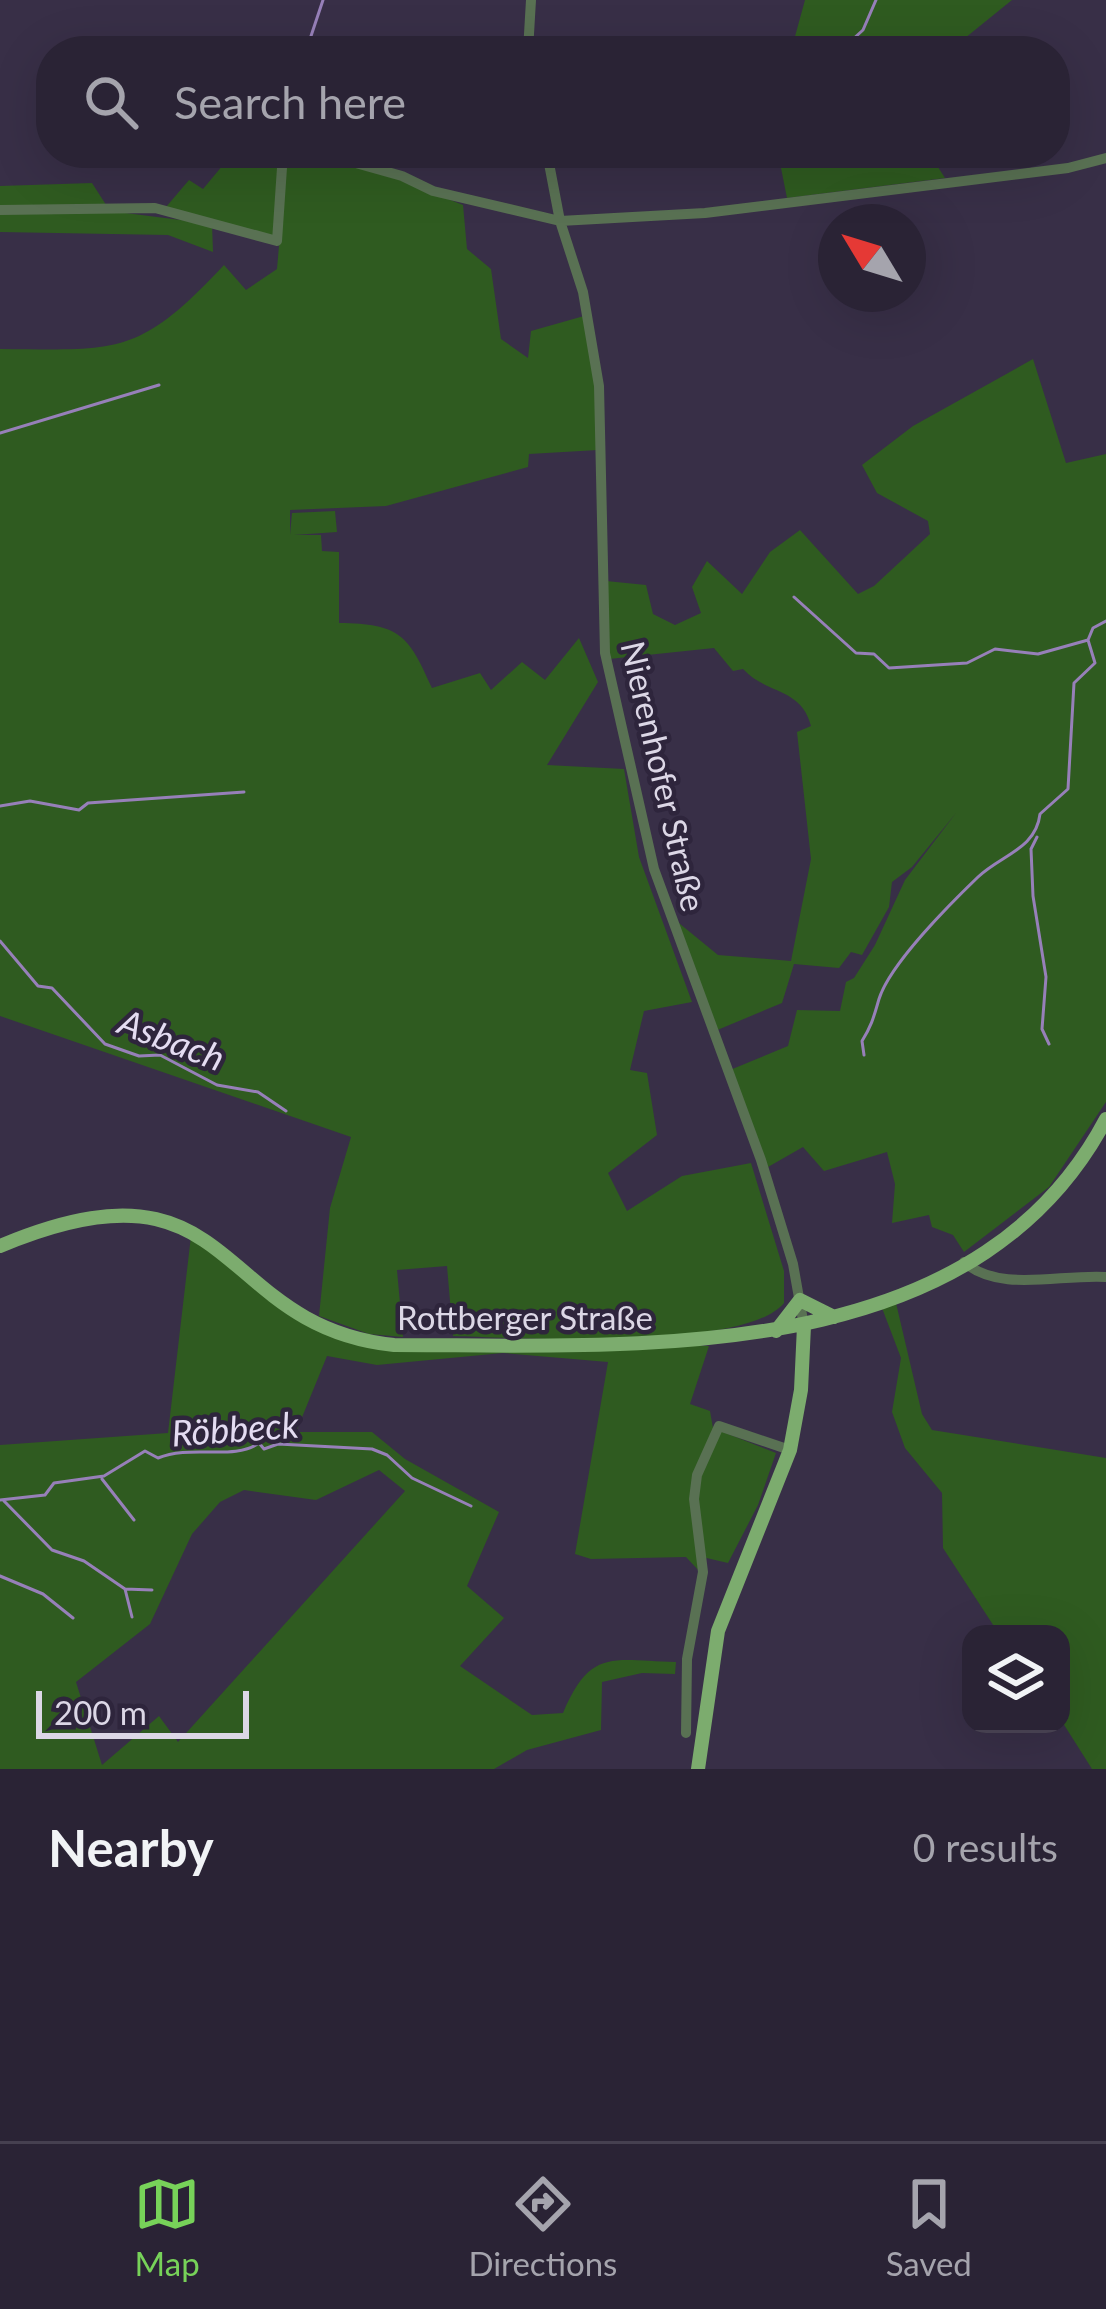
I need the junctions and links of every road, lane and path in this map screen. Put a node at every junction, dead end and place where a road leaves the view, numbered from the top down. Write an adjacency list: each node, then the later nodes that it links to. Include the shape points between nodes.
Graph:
1 (531, 0): 2 (street)
2 (529, 36)
3 (1106, 158): 4 (street)
4 (1070, 167)
5 (282, 168): 9 (street, via 277,241 155,208)
6 (373, 168): 10 (street, via 433,191)
7 (550, 168): 10 (street, Nierenhofer Straße)
8 (1068, 168): 10 (street, via 705,213)
9 (0, 210)
10 (560, 220): 15 (street, Nierenhofer Straße, via 584,292 599,386 605,652 660,889 761,1160)
11 (1106, 1119): 13 (main road, Rottberger Straße, via 1044,1204)
12 (0, 1246): 18 (main road, Rottberger Straße, via 74,1217 151,1216 205,1238 315,1323 379,1343 663,1344)
13 (964, 1262): 14 (street, via 996,1281); 16 (main road, Rottberger Straße)
14 (1106, 1277)
15 (800, 1300): 16 (main road); 17 (street, Nierenhofer Straße); 18 (main road)
16 (835, 1318): 17 (main road, Rottberger Straße)
17 (803, 1326): 18 (main road, Rottberger Straße); 19 (main road)
18 (776, 1331): 19 (main road)
19 (803, 1357): 20 (main road)
20 (790, 1450): 21 (street, via 719,1426 697,1474 703,1571 687,1659); 22 (main road, via 718,1631)
21 (686, 1733)
22 (700, 1766)

